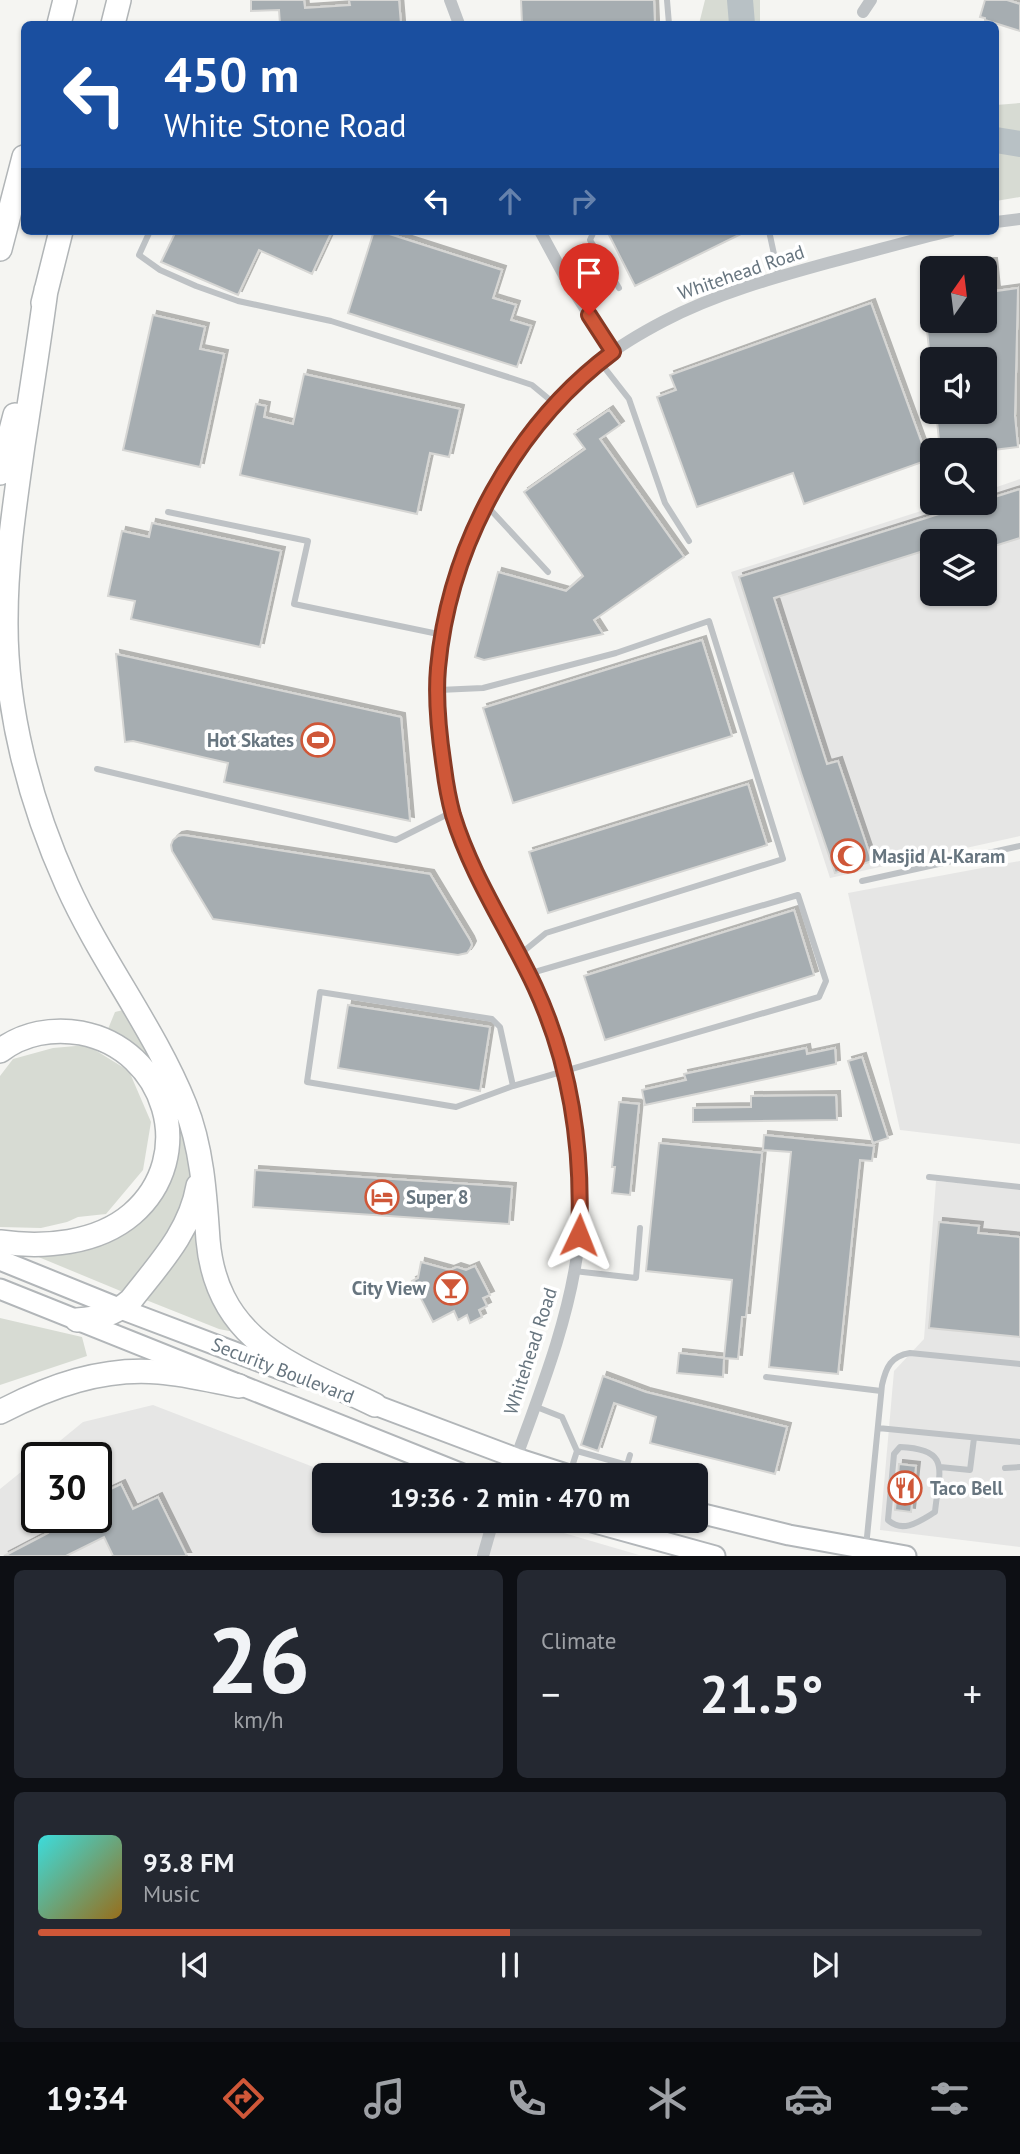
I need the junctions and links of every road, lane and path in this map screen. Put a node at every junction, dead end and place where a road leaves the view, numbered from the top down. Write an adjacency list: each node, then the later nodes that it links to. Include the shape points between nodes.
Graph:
1 (65, 0): 7 (highway)
2 (119, 0): 8 (highway)
3 (450, 0): 9 (street)
4 (667, 0): 10 (lane)
5 (872, 0): 6 (street)
6 (863, 12)
7 (60, 21)
8 (114, 21)
9 (458, 21)
10 (669, 21)
11 (21, 168): 20 (highway)
12 (1020, 219): 13 (street)
13 (999, 222)
14 (60, 235): 25 (highway)
15 (148, 235): 28 (lane, via 139,255 196,286 238,301 331,321 514,379 532,385)
16 (542, 235): 23 (street)
17 (592, 235): 21 (lane, via 590,240)
18 (770, 235): 22 (lane)
19 (935, 235): 22 (street, Whitehead Road)
20 (0, 249)
21 (598, 254): 23 (lane); 24 (lane)
22 (779, 276): 26 (street, Whitehead Road, via 665,320)
23 (566, 279): 26 (street)
24 (620, 288)
25 (46, 290): 29 (highway); 45 (highway, via 10,533 6,621 16,724 49,843 93,936 176,1081 197,1142)
26 (613, 352): 27 (street, Whitehead Road)
27 (600, 362): 28 (street, Whitehead Road); 32 (lane, via 629,399 665,503)
28 (555, 404): 30 (street, Whitehead Road)
29 (0, 473)
30 (486, 505): 33 (lane); 34 (street, Whitehead Road, via 464,553)
31 (168, 512): 34 (lane, via 308,541 294,604)
32 (689, 541)
33 (548, 572)
34 (443, 635): 35 (street, Whitehead Road)
35 (437, 690): 37 (street, Whitehead Road, via 440,748); 40 (lane, via 483,688 616,653 709,621 783,859 546,933)
36 (97, 769): 37 (lane, via 396,840)
37 (452, 813): 40 (street, Whitehead Road, via 482,888)
38 (1020, 845): 39 (lane)
39 (862, 881)
40 (519, 955): 41 (street, Whitehead Road)
41 (528, 974): 43 (street, Whitehead Road); 43 (lane, via 797,895 826,981 819,997)
42 (0, 1051): 49 (highway, via 27,1036 49,1031 68,1030 104,1040 140,1064 164,1104 168,1125 163,1168 156,1185 123,1220 68,1242)
43 (565, 1072): 44 (lane); 51 (street, Whitehead Road, via 580,1176)
44 (513, 1086): 44 (lane, via 456,1107 307,1082 320,992 492,1018 500,1027)
45 (201, 1172): 53 (highway, via 196,1199 181,1234); 59 (highway, via 212,1267 233,1314 267,1350)
46 (929, 1177): 47 (lane)
47 (1020, 1187)
48 (640, 1228): 51 (lane, via 636,1278)
49 (0, 1242)
50 (0, 1260): 53 (main road, Security Boulevard)
51 (574, 1271): 60 (street, Whitehead Road, via 558,1338)
52 (0, 1289): 54 (main road, Security Boulevard)
53 (121, 1309): 54 (highway, via 102,1318); 59 (main road, Security Boulevard)
54 (77, 1320): 57 (main road, Security Boulevard)
55 (1020, 1364): 58 (lane, via 898,1355 884,1373)
56 (766, 1377): 58 (lane)
57 (239, 1386): 61 (highway, via 132,1371 59,1385); 67 (main road, Security Boulevard)
58 (881, 1391): 62 (lane)
59 (375, 1405): 68 (main road, Security Boulevard)
60 (534, 1406): 65 (lane, via 562,1417); 69 (street, Whitehead Road)
61 (0, 1412)
62 (878, 1428): 63 (lane); 80 (lane)
63 (974, 1437): 64 (lane); 74 (lane, via 970,1470)
64 (1020, 1442)
65 (577, 1451): 70 (lane); 71 (lane)
66 (630, 1455): 72 (lane)
67 (435, 1463)
68 (504, 1463)
69 (514, 1463)
70 (573, 1463)
71 (620, 1463)
72 (628, 1463)
73 (1020, 1466): 75 (lane)
74 (940, 1467): 74 (lane, via 933,1453 924,1449 900,1447 894,1454 888,1520 893,1525 915,1524 935,1512)
75 (1005, 1468)
76 (708, 1515): 80 (main road)
77 (490, 1533): 81 (street)
78 (620, 1533): 79 (main road)
79 (663, 1549): 82 (main road)
80 (866, 1549): 83 (main road)
81 (484, 1556)
82 (715, 1556)
83 (906, 1556)

